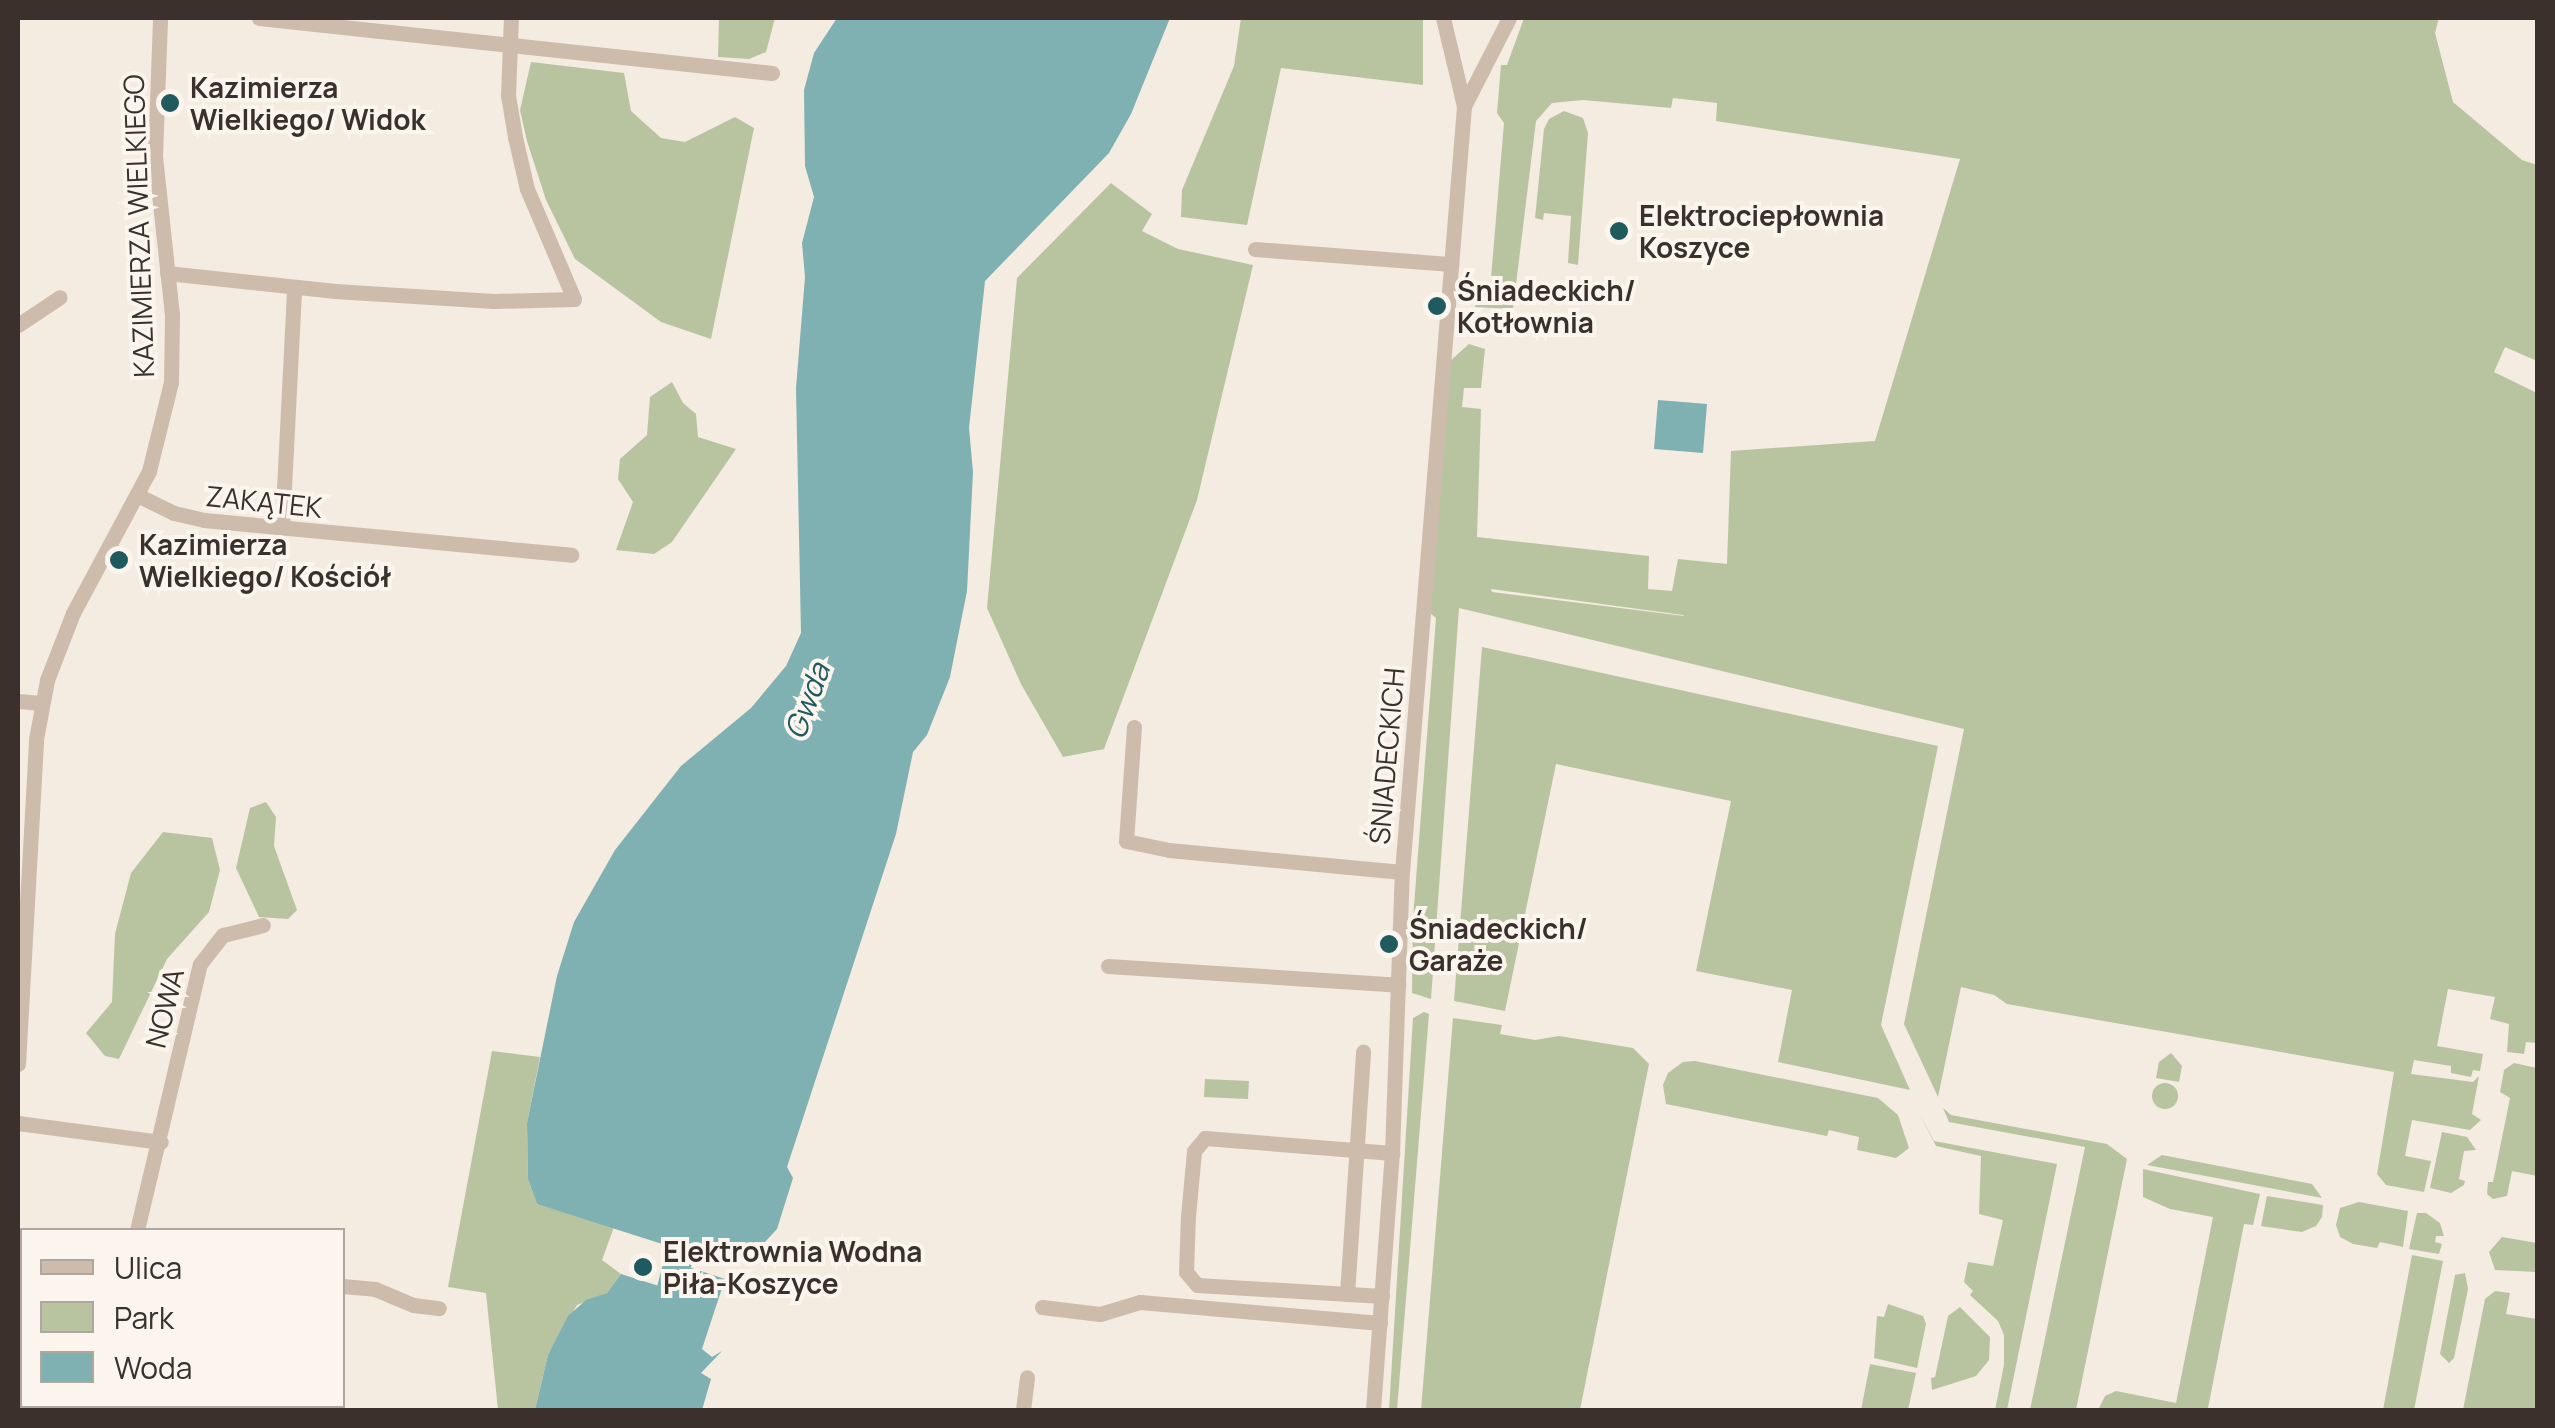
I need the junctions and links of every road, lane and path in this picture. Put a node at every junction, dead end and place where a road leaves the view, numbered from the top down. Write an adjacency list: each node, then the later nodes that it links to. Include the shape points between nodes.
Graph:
1 (160, 18): 11 (street, KAZIMIERZA WIELKIEGO, via 154,140)
2 (259, 18): 6 (street)
3 (511, 18): 6 (street)
4 (1443, 18): 8 (street)
5 (1509, 18): 8 (street)
6 (507, 44): 7 (street); 12 (street, via 508,95 526,189 574,300)
7 (772, 73)
8 (1464, 106): 10 (street, ŚNIADECKICH)
9 (1255, 249): 10 (street)
10 (1451, 264): 21 (street, ŚNIADECKICH)
11 (167, 273): 12 (street); 15 (street, KAZIMIERZA WIELKIEGO, via 171,382 159,441)
12 (294, 288): 16 (street)
13 (60, 296): 14 (street)
14 (18, 325)
15 (137, 494): 16 (street, ZAKĄTEK, via 186,517); 19 (street, KAZIMIERZA WIELKIEGO, via 59,642)
16 (282, 528): 17 (street, ZAKĄTEK)
17 (571, 554)
18 (18, 701): 19 (street)
19 (42, 703): 22 (street, KAZIMIERZA WIELKIEGO)
20 (1134, 727): 21 (street, via 1126,842)
21 (1402, 872): 25 (street, ŚNIADECKICH)
22 (21, 922): 27 (street, KAZIMIERZA WIELKIEGO)
23 (263, 925): 29 (street, NOWA, via 224,934 200,964)
24 (1108, 966): 25 (street)
25 (1398, 985): 31 (street, ŚNIADECKICH)
26 (1363, 1052): 30 (street)
27 (18, 1064)
28 (18, 1123): 29 (street)
29 (160, 1142): 32 (street, NOWA)
30 (1356, 1151): 31 (street); 34 (street); 34 (street, via 1205,1138 1194,1151 1186,1261 1196,1285)
31 (1392, 1153): 35 (street, ŚNIADECKICH)
32 (138, 1228)
33 (345, 1286): 37 (street)
34 (1347, 1294): 35 (street)
35 (1382, 1296): 38 (street, ŚNIADECKICH)
36 (1042, 1307): 38 (street, via 1100,1314 1140,1302)
37 (439, 1308)
38 (1380, 1323): 41 (street, ŚNIADECKICH)
39 (1027, 1377): 40 (street)
40 (1023, 1410)
41 (1374, 1410)

